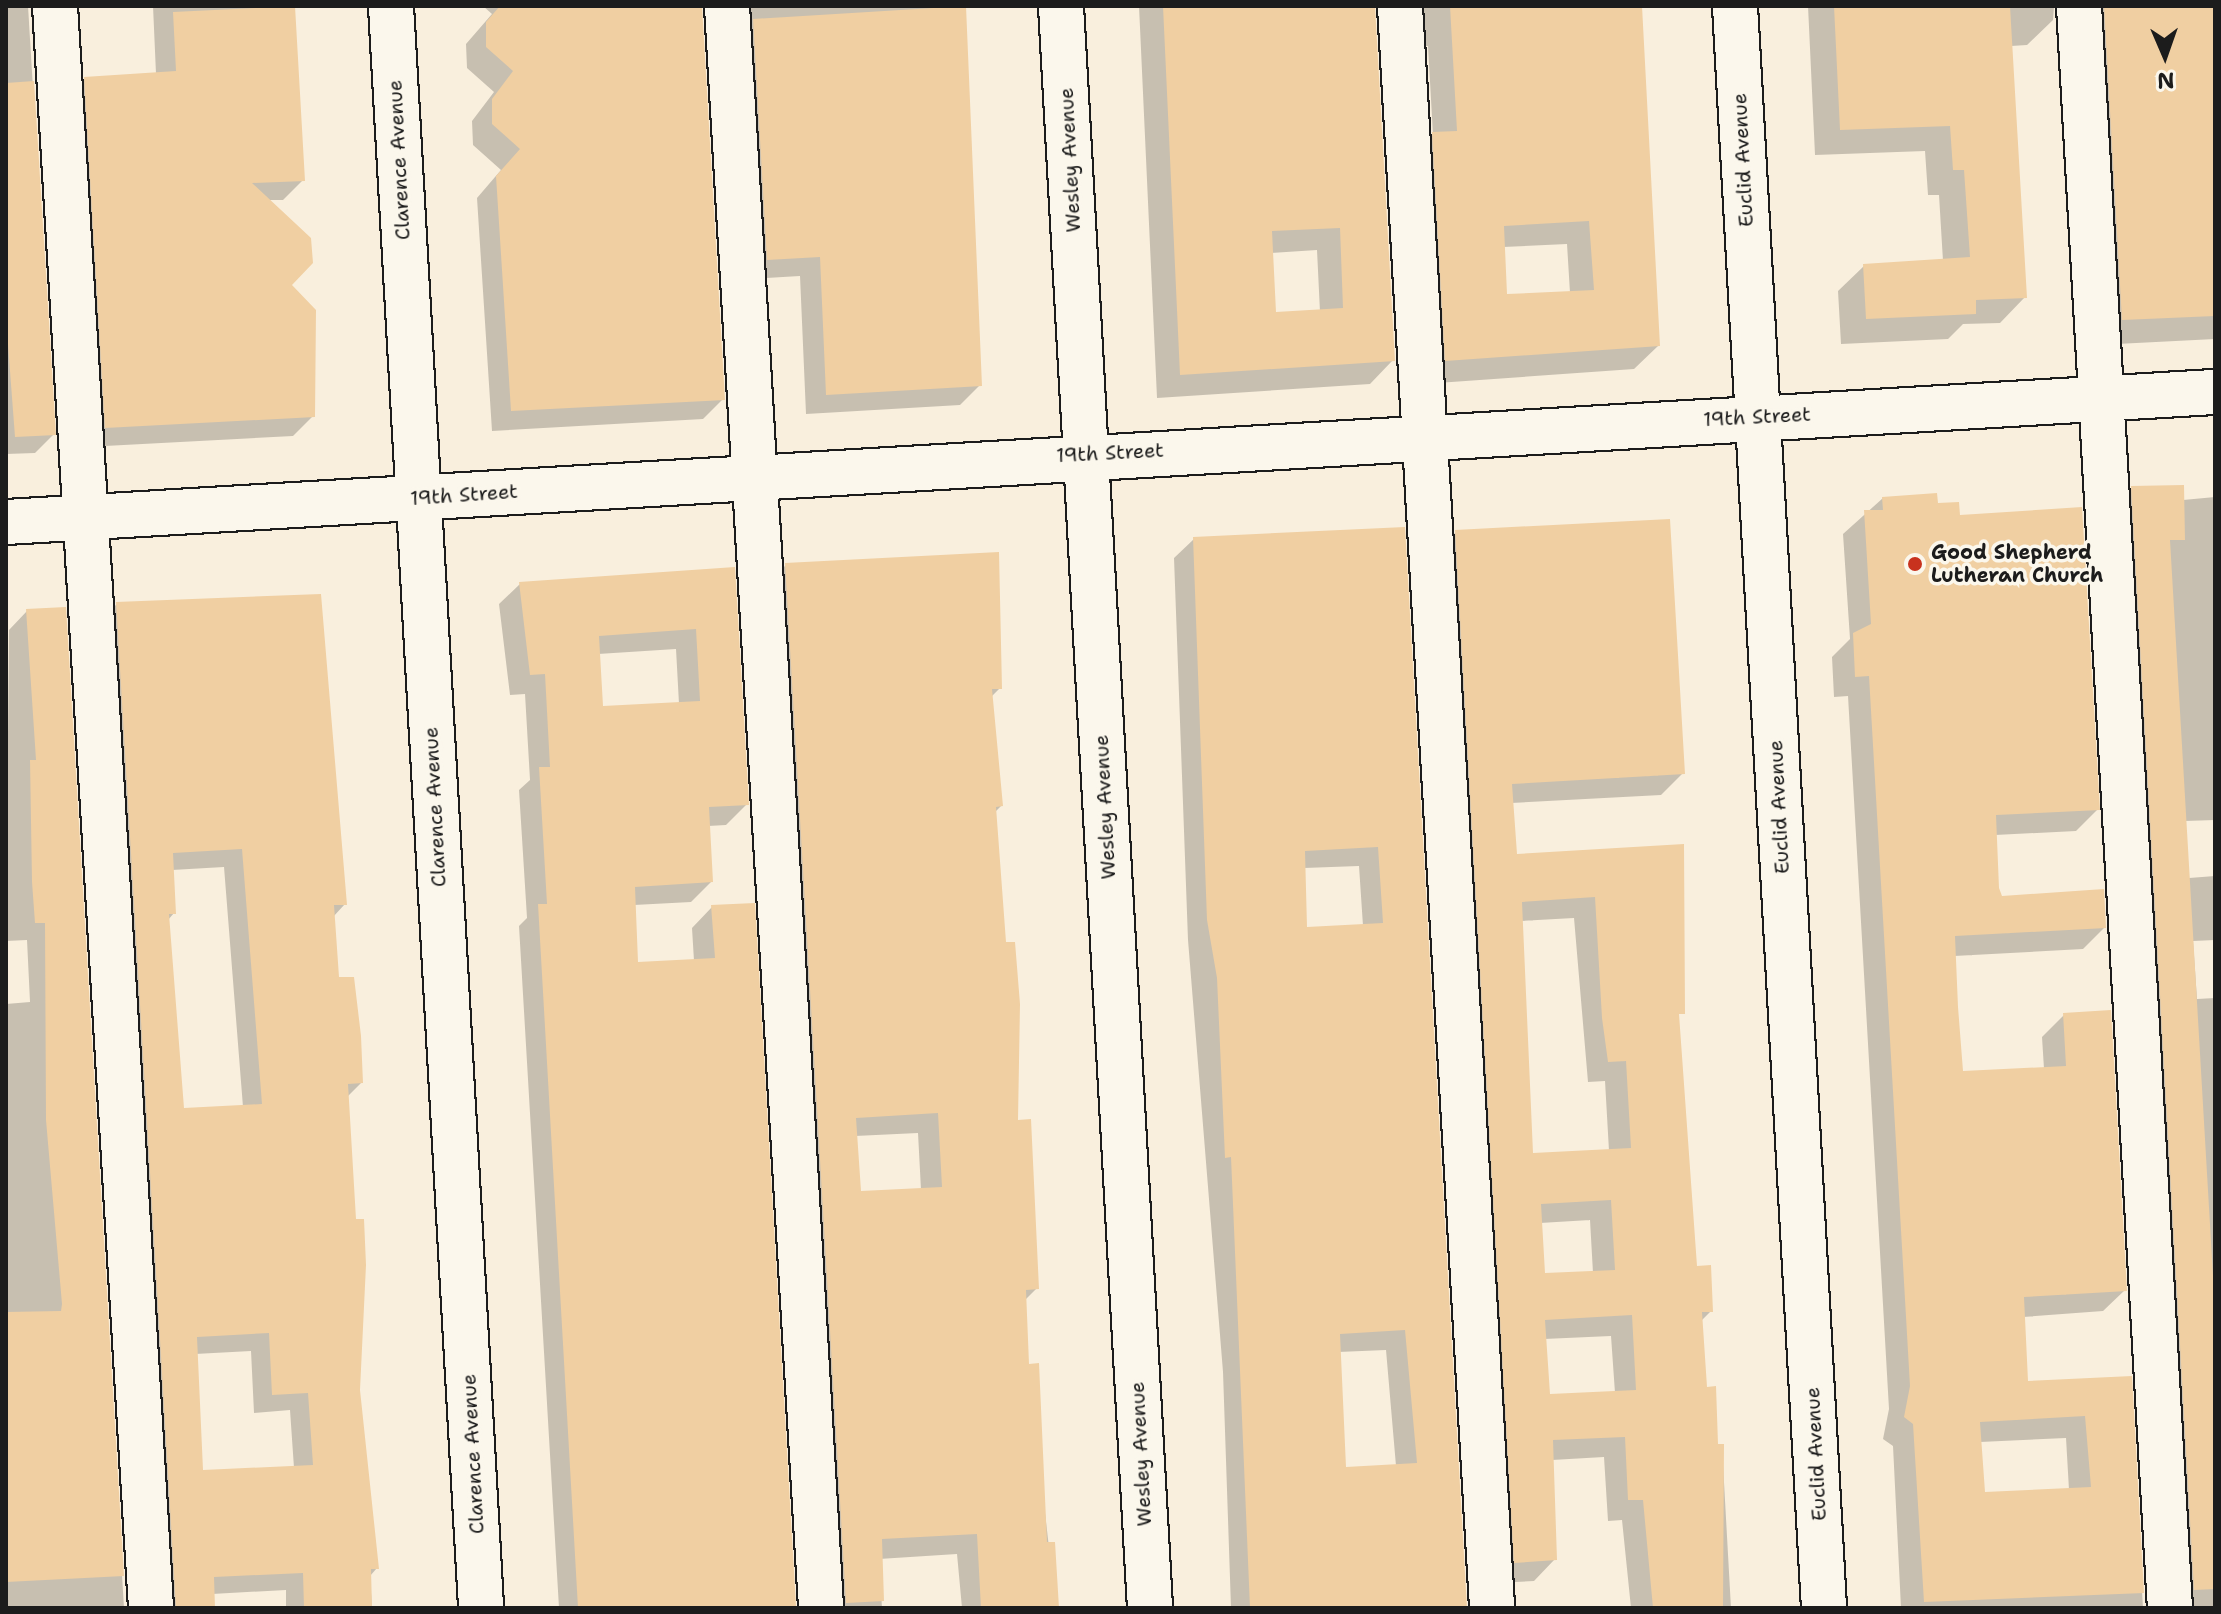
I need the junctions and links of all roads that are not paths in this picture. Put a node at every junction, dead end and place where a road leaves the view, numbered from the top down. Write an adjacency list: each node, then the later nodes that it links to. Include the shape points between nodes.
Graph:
1 (55, 6): 15 (street)
2 (391, 6): 14 (street, Clarence Avenue)
3 (727, 6): 13 (street)
4 (1061, 6): 12 (street, Wesley Avenue)
5 (1400, 6): 11 (street)
6 (1735, 6): 10 (street, Euclid Avenue)
7 (2079, 6): 9 (street)
8 (2215, 392): 9 (street, 19th Street)
9 (2101, 398): 10 (street, 19th Street); 23 (street)
10 (1758, 417): 11 (street, 19th Street); 22 (street, Euclid Avenue)
11 (1423, 435): 12 (street, 19th Street); 21 (street)
12 (1086, 455): 13 (street, 19th Street); 20 (street, Wesley Avenue)
13 (754, 473): 14 (street, 19th Street); 19 (street)
14 (418, 498): 15 (street, 19th Street); 18 (street, Clarence Avenue)
15 (83, 518): 16 (street, 19th Street); 17 (street)
16 (6, 522)
17 (151, 1608)
18 (481, 1608)
19 (821, 1608)
20 (1150, 1608)
21 (1492, 1608)
22 (1824, 1608)
23 (2170, 1608)

